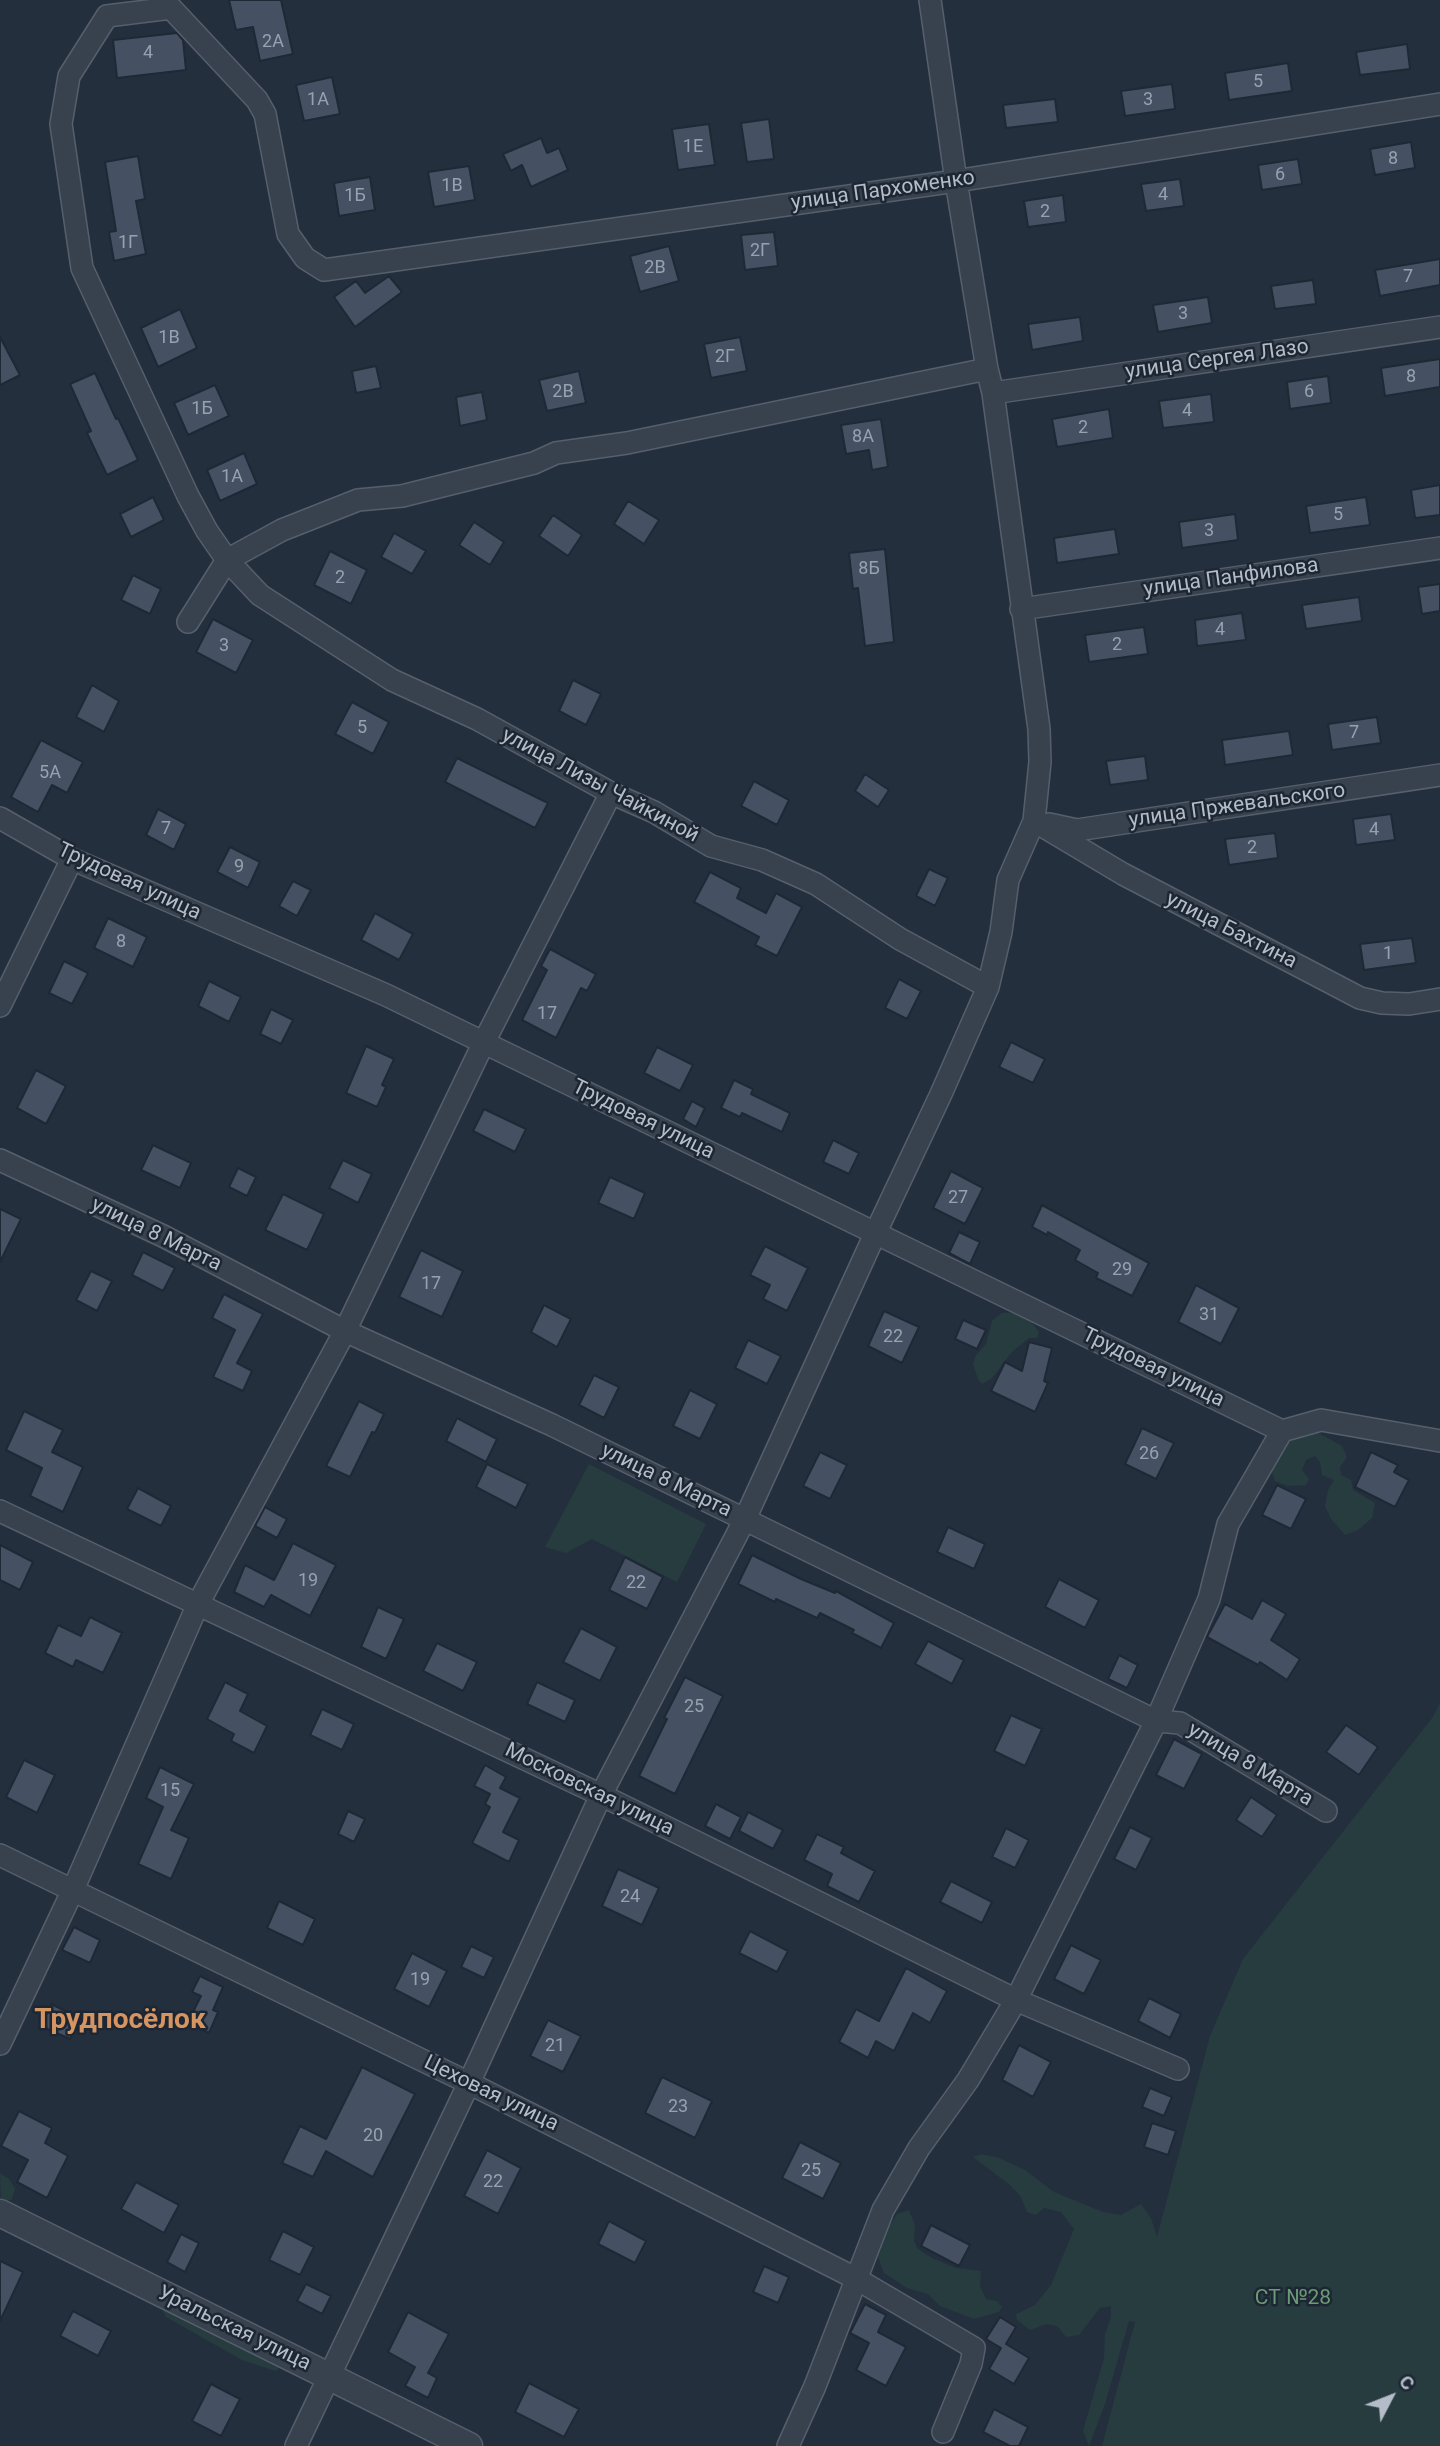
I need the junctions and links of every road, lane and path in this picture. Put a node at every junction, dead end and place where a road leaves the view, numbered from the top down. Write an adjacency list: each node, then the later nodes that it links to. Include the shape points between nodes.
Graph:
1 (929, 0): 5 (street)
2 (170, 4): 3 (street); 5 (street, улица Пархоменко, via 257,100 265,114 288,234 305,258 324,270)
3 (106, 8): 10 (street, улица Лизы Чайкиной, via 69,76 61,124 82,268 188,496)
4 (1440, 104): 5 (street, улица Пархоменко)
5 (956, 181): 7 (street)
6 (1440, 327): 8 (street, улица Сергея Лазо)
7 (987, 369): 8 (street); 10 (street, via 627,443 556,453 534,463 402,496 358,500 282,530)
8 (993, 393): 11 (street)
9 (1440, 548): 11 (street, улица Панфилова)
10 (227, 560): 12 (street); 14 (street, улица Лизы Чайкиной, via 260,595 392,680 477,719)
11 (1021, 609): 16 (street, via 1039,729 1041,762)
12 (188, 622)
13 (1440, 775): 16 (street, улица Пржевальского, via 1077,830)
14 (611, 793): 18 (street, улица Лизы Чайкиной, via 711,846 762,860 816,884 900,939); 21 (street)
15 (0, 818): 17 (street, Трудовая улица)
16 (1034, 821): 18 (street, via 1008,880); 19 (street, улица Бахтина, via 1122,874 1360,998 1409,1004)
17 (72, 859): 20 (street); 21 (street, Трудовая улица, via 315,963)
18 (989, 987): 23 (street)
19 (1440, 999)
20 (0, 1006)
21 (484, 1042): 23 (street, Трудовая улица); 24 (street)
22 (0, 1160): 24 (street, улица 8 Марта, via 163,1236)
23 (874, 1234): 25 (street, Трудовая улица); 28 (street)
24 (345, 1331): 28 (street, улица 8 Марта); 29 (street)
25 (1282, 1431): 26 (street, via 1321,1420); 30 (street, via 1228,1524 1209,1599)
26 (1440, 1441)
27 (0, 1511): 29 (street, Московская улица)
28 (745, 1519): 30 (street, улица 8 Марта); 31 (street)
29 (198, 1604): 31 (street, Московская улица); 34 (street)
30 (1156, 1721): 32 (street, улица 8 Марта, via 1180,1723 1204,1735); 35 (street)
31 (601, 1795): 35 (street, Московская улица); 38 (street)
32 (1325, 1811)
33 (0, 1855): 34 (street, Цеховая улица)
34 (72, 1892): 36 (street); 38 (street, Цеховая улица)
35 (1016, 2000): 37 (street, Московская улица); 40 (street, via 913,2158 883,2210)
36 (0, 2044)
37 (1178, 2069)
38 (469, 2083): 40 (street, Цеховая улица); 41 (street)
39 (0, 2213): 41 (street, Уральская улица)
40 (855, 2278): 42 (street, Цеховая улица, via 974,2348); 45 (street)
41 (330, 2376): 43 (street); 44 (street, Уральская улица)
42 (943, 2432)
43 (296, 2446)
44 (469, 2446)
45 (788, 2446)

